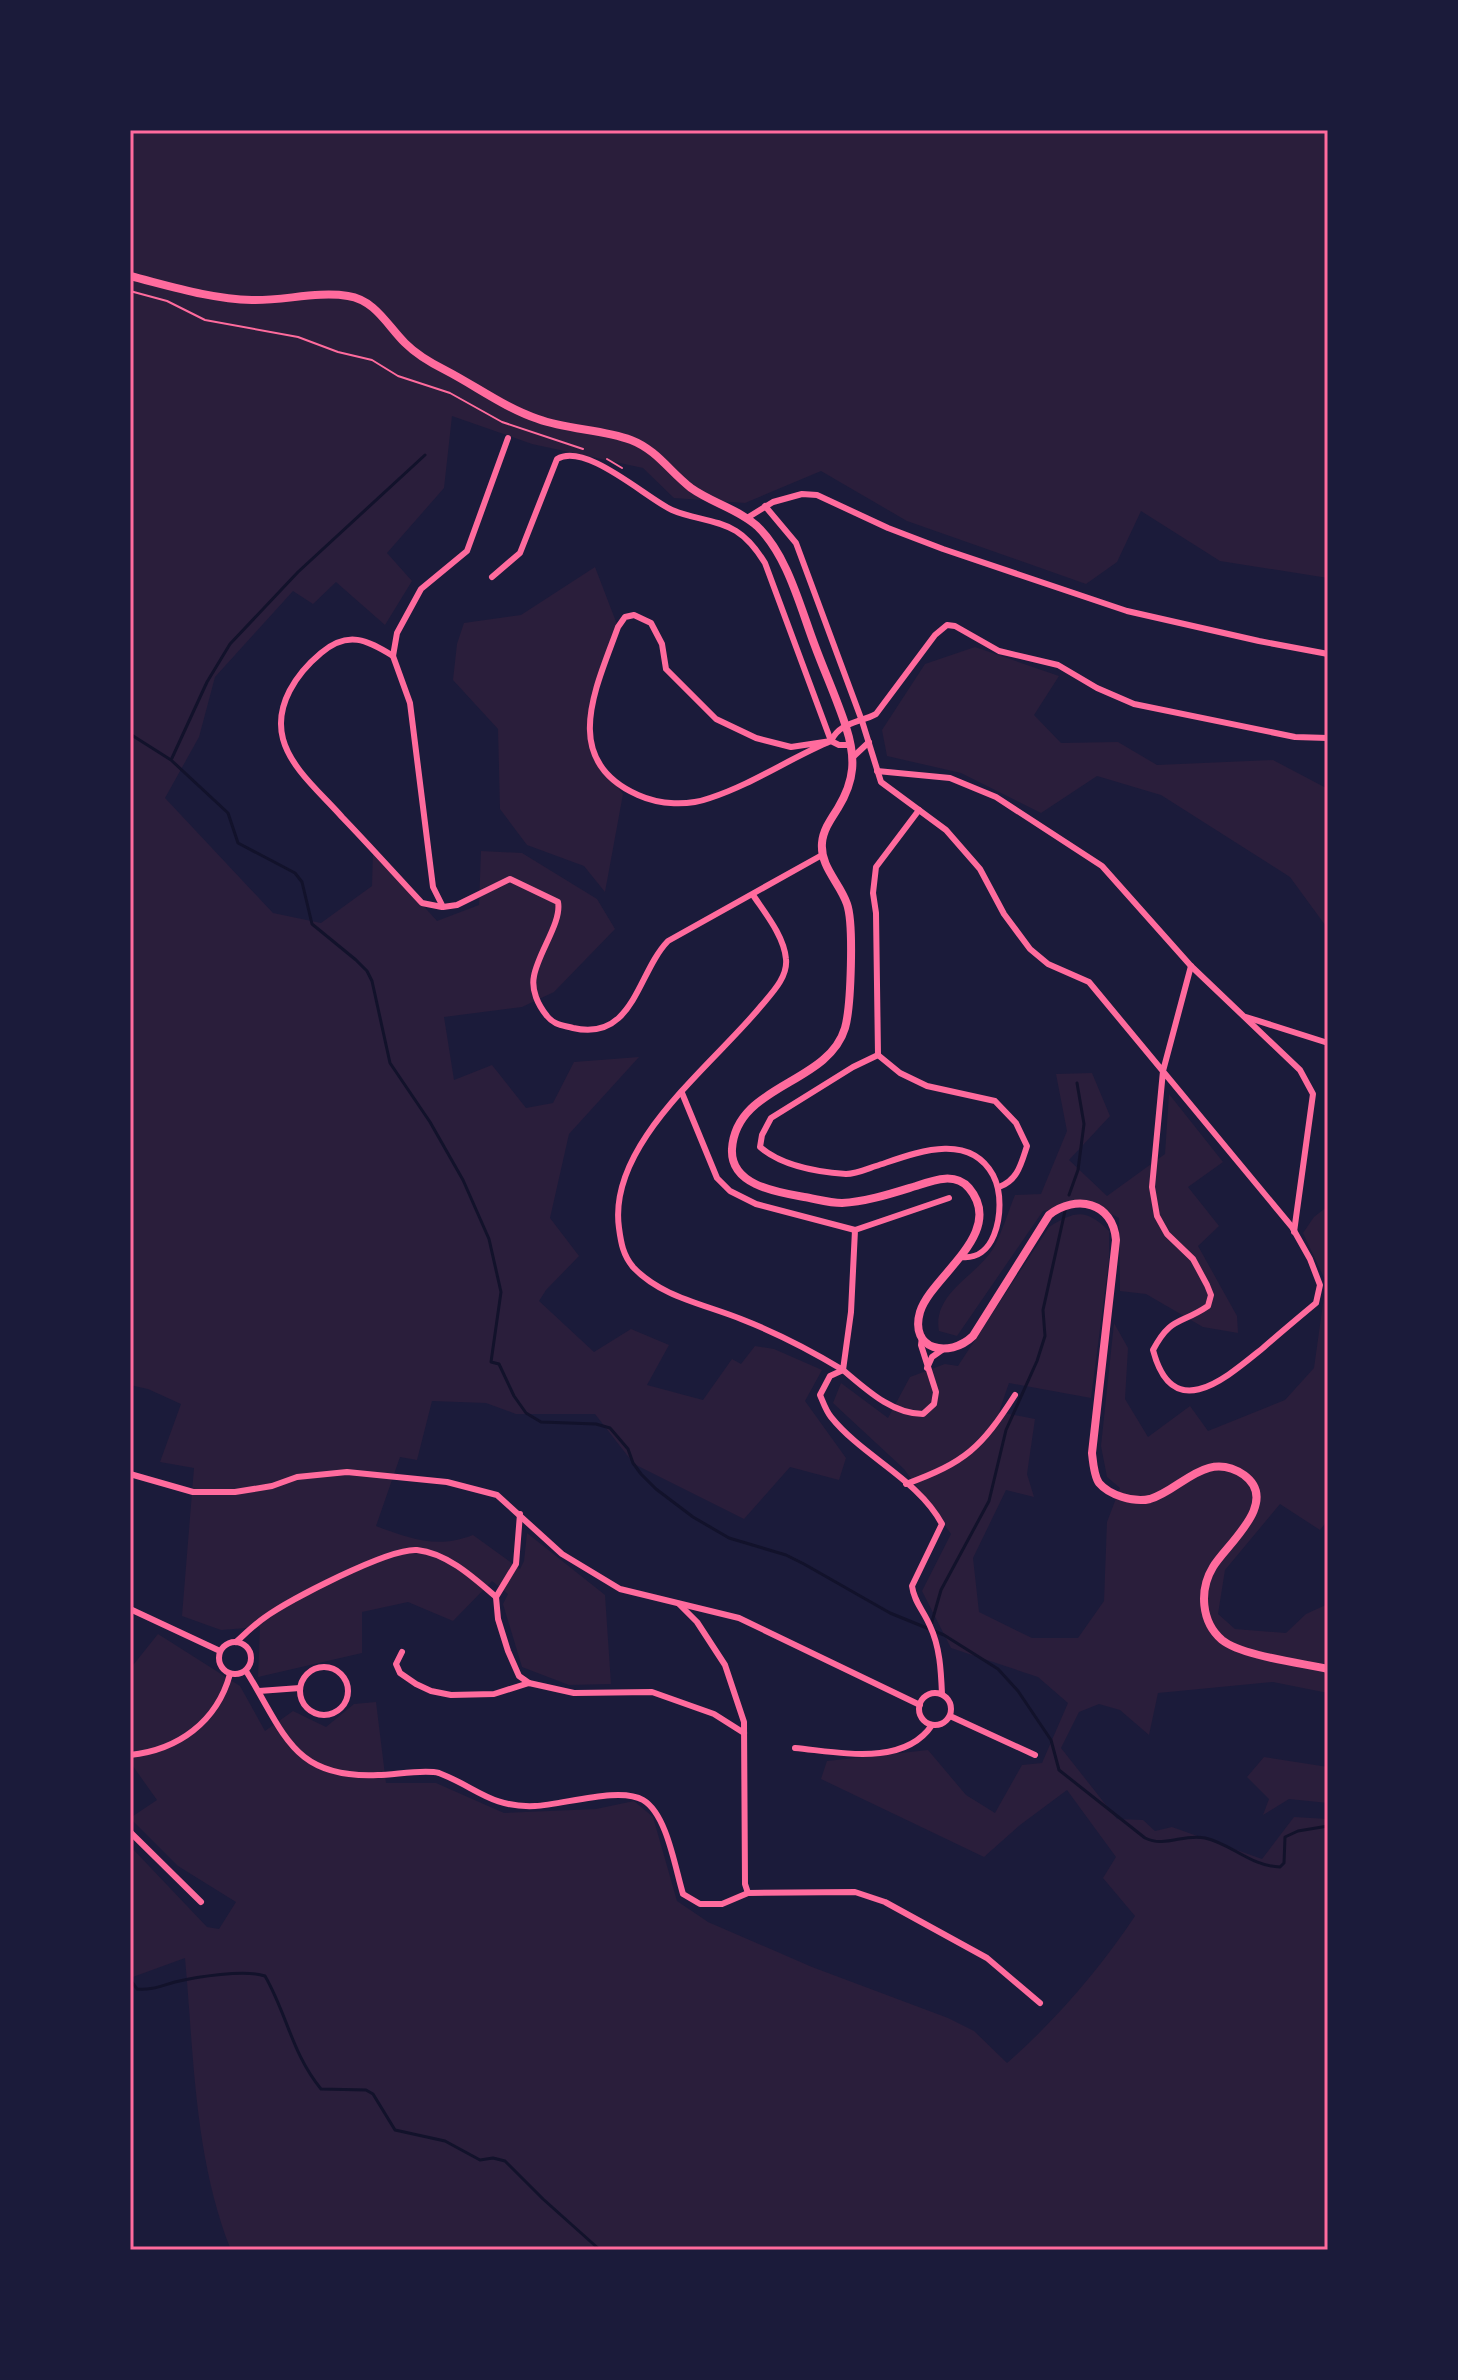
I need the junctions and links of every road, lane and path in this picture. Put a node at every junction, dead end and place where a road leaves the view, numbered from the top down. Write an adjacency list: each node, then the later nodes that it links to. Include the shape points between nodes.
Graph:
1 (130, 276): 8 (main road, via 239,300 341,295 358,299 437,367 531,417 636,442 688,486)
2 (130, 291): 4 (path, via 167,301 205,320 298,337 372,360 502,422)
3 (508, 438): 11 (street, via 467,551 421,589 397,633)
4 (584, 450)
5 (599, 455): 6 (path)
6 (630, 474)
7 (765, 506): 8 (street); 10 (street, via 802,494 817,495 915,538 1127,611); 12 (street, via 796,543)
8 (747, 518): 13 (main road, via 780,558)
9 (492, 577): 15 (street, via 520,553 557,459 564,455 586,459 675,511 733,529 765,563)
10 (1328, 654)
11 (393, 656): 22 (street, via 410,703 433,887); 22 (street, via 368,641 348,639 329,646 288,692 283,740 299,769 422,903)
12 (862, 721): 13 (street); 14 (street, via 876,714 947,625 999,651 1058,665 1134,704); 16 (street)
13 (845, 724): 15 (street); 17 (main road)
14 (1327, 740)
15 (831, 741): 15 (street, via 791,747 716,719 666,669 651,623 634,615 618,627 591,703 594,757 605,774 631,792 672,804 709,799); 17 (street)
16 (869, 742): 17 (street); 18 (street)
17 (852, 750): 20 (main road, via 850,786 822,837)
18 (877, 771): 19 (street, via 881,782); 23 (street, via 950,778 996,797 1102,866)
19 (919, 810): 26 (street, via 876,867); 27 (street, via 946,830 980,869 1030,949 1048,964 1089,982)
20 (822, 855): 21 (street); 33 (main road, via 850,918 847,1023 838,1046 820,1064 764,1096 743,1120 732,1144 733,1164 750,1182 775,1192 840,1203 956,1178 973,1193 978,1212)
21 (753, 895): 22 (street, via 668,941 655,953 634,1001 613,1024 584,1030 553,1023 538,1005 533,979 560,911 558,902 510,879); 28 (street, via 775,928 786,960 780,983)
22 (443, 907)
23 (1191, 966): 24 (street); 27 (street)
24 (1243, 1016): 25 (street); 32 (street, via 1300,1070 1313,1094)
25 (1328, 1043)
26 (878, 1055): 29 (street, via 927,1086 995,1101 1016,1123 1027,1146 1018,1173); 29 (street, via 771,1118 760,1147 783,1163 850,1174 945,1147 966,1151 989,1168)
27 (1163, 1071): 32 (street); 32 (street, via 1152,1187 1157,1216 1193,1259 1211,1295 1208,1306 1173,1322 1153,1350 1169,1383 1185,1391 1223,1381 1316,1303 1320,1285)
28 (682, 1093): 31 (street, via 717,1178 730,1191 756,1204); 37 (street, via 659,1117 622,1186 616,1209 622,1249 631,1265 650,1283 793,1341)
29 (999, 1187): 33 (street, via 994,1237 981,1253)
30 (949, 1198): 31 (street)
31 (855, 1230): 37 (street)
32 (1294, 1232)
33 (961, 1257): 34 (main road, via 923,1305)
34 (922, 1337): 35 (main road); 36 (street)
35 (942, 1350): 36 (street); 48 (main road, via 963,1345 973,1336 1049,1215 1082,1202 1103,1210 1116,1240 1092,1453 1097,1481 1130,1499 1150,1499 1213,1467 1233,1469 1248,1478 1257,1495 1254,1512 1212,1569 1204,1594 1205,1616 1222,1640 1243,1650)
36 (927, 1368): 37 (street, via 936,1392 934,1404 923,1414 908,1414 876,1397)
37 (843, 1370): 40 (street, via 830,1376 820,1395 831,1416)
38 (1015, 1395): 40 (street, via 979,1445 953,1465)
39 (130, 1474): 41 (street, via 193,1492 235,1492 347,1472 447,1482 497,1495)
40 (906, 1484): 54 (street, via 933,1506 942,1524 912,1586 931,1626)
41 (520, 1514): 42 (street, via 516,1564); 43 (street, via 562,1554 620,1589)
42 (496, 1597): 45 (street, via 464,1569 416,1550 382,1556 336,1579 267,1616); 51 (street, via 508,1651 519,1676)
43 (679, 1603): 55 (street, via 739,1618); 58 (street, via 725,1665)
44 (130, 1609): 46 (street)
45 (236, 1642): 46 (street); 49 (street, via 251,1655)
46 (220, 1651): 50 (street, via 219,1662)
47 (402, 1652): 51 (street, via 396,1664 400,1673 431,1691 494,1694)
48 (1328, 1669)
49 (246, 1671): 50 (street); 53 (street)
50 (230, 1674): 60 (street, via 224,1696 199,1727 154,1752)
51 (529, 1683): 58 (street, via 574,1693 652,1692 714,1714)
52 (300, 1688): 52 (street, via 305,1706 320,1716 342,1708 348,1692 340,1673 326,1667 310,1671); 53 (street)
53 (259, 1691): 63 (street, via 286,1740 310,1763 343,1775 435,1772 511,1806 629,1794 654,1809 662,1823 683,1894 700,1904 722,1904)
54 (942, 1694): 55 (street, via 926,1696); 56 (street, via 951,1703)
55 (920, 1705): 57 (street, via 922,1717)
56 (950, 1716): 57 (street); 61 (street)
57 (932, 1725): 59 (street, via 918,1742 891,1752)
58 (744, 1733): 63 (street)
59 (795, 1748)
60 (130, 1755)
61 (1035, 1755)
62 (130, 1832): 64 (street)
63 (748, 1893): 65 (street, via 855,1892 885,1902 987,1958)
64 (201, 1902)
65 (1040, 2003)

